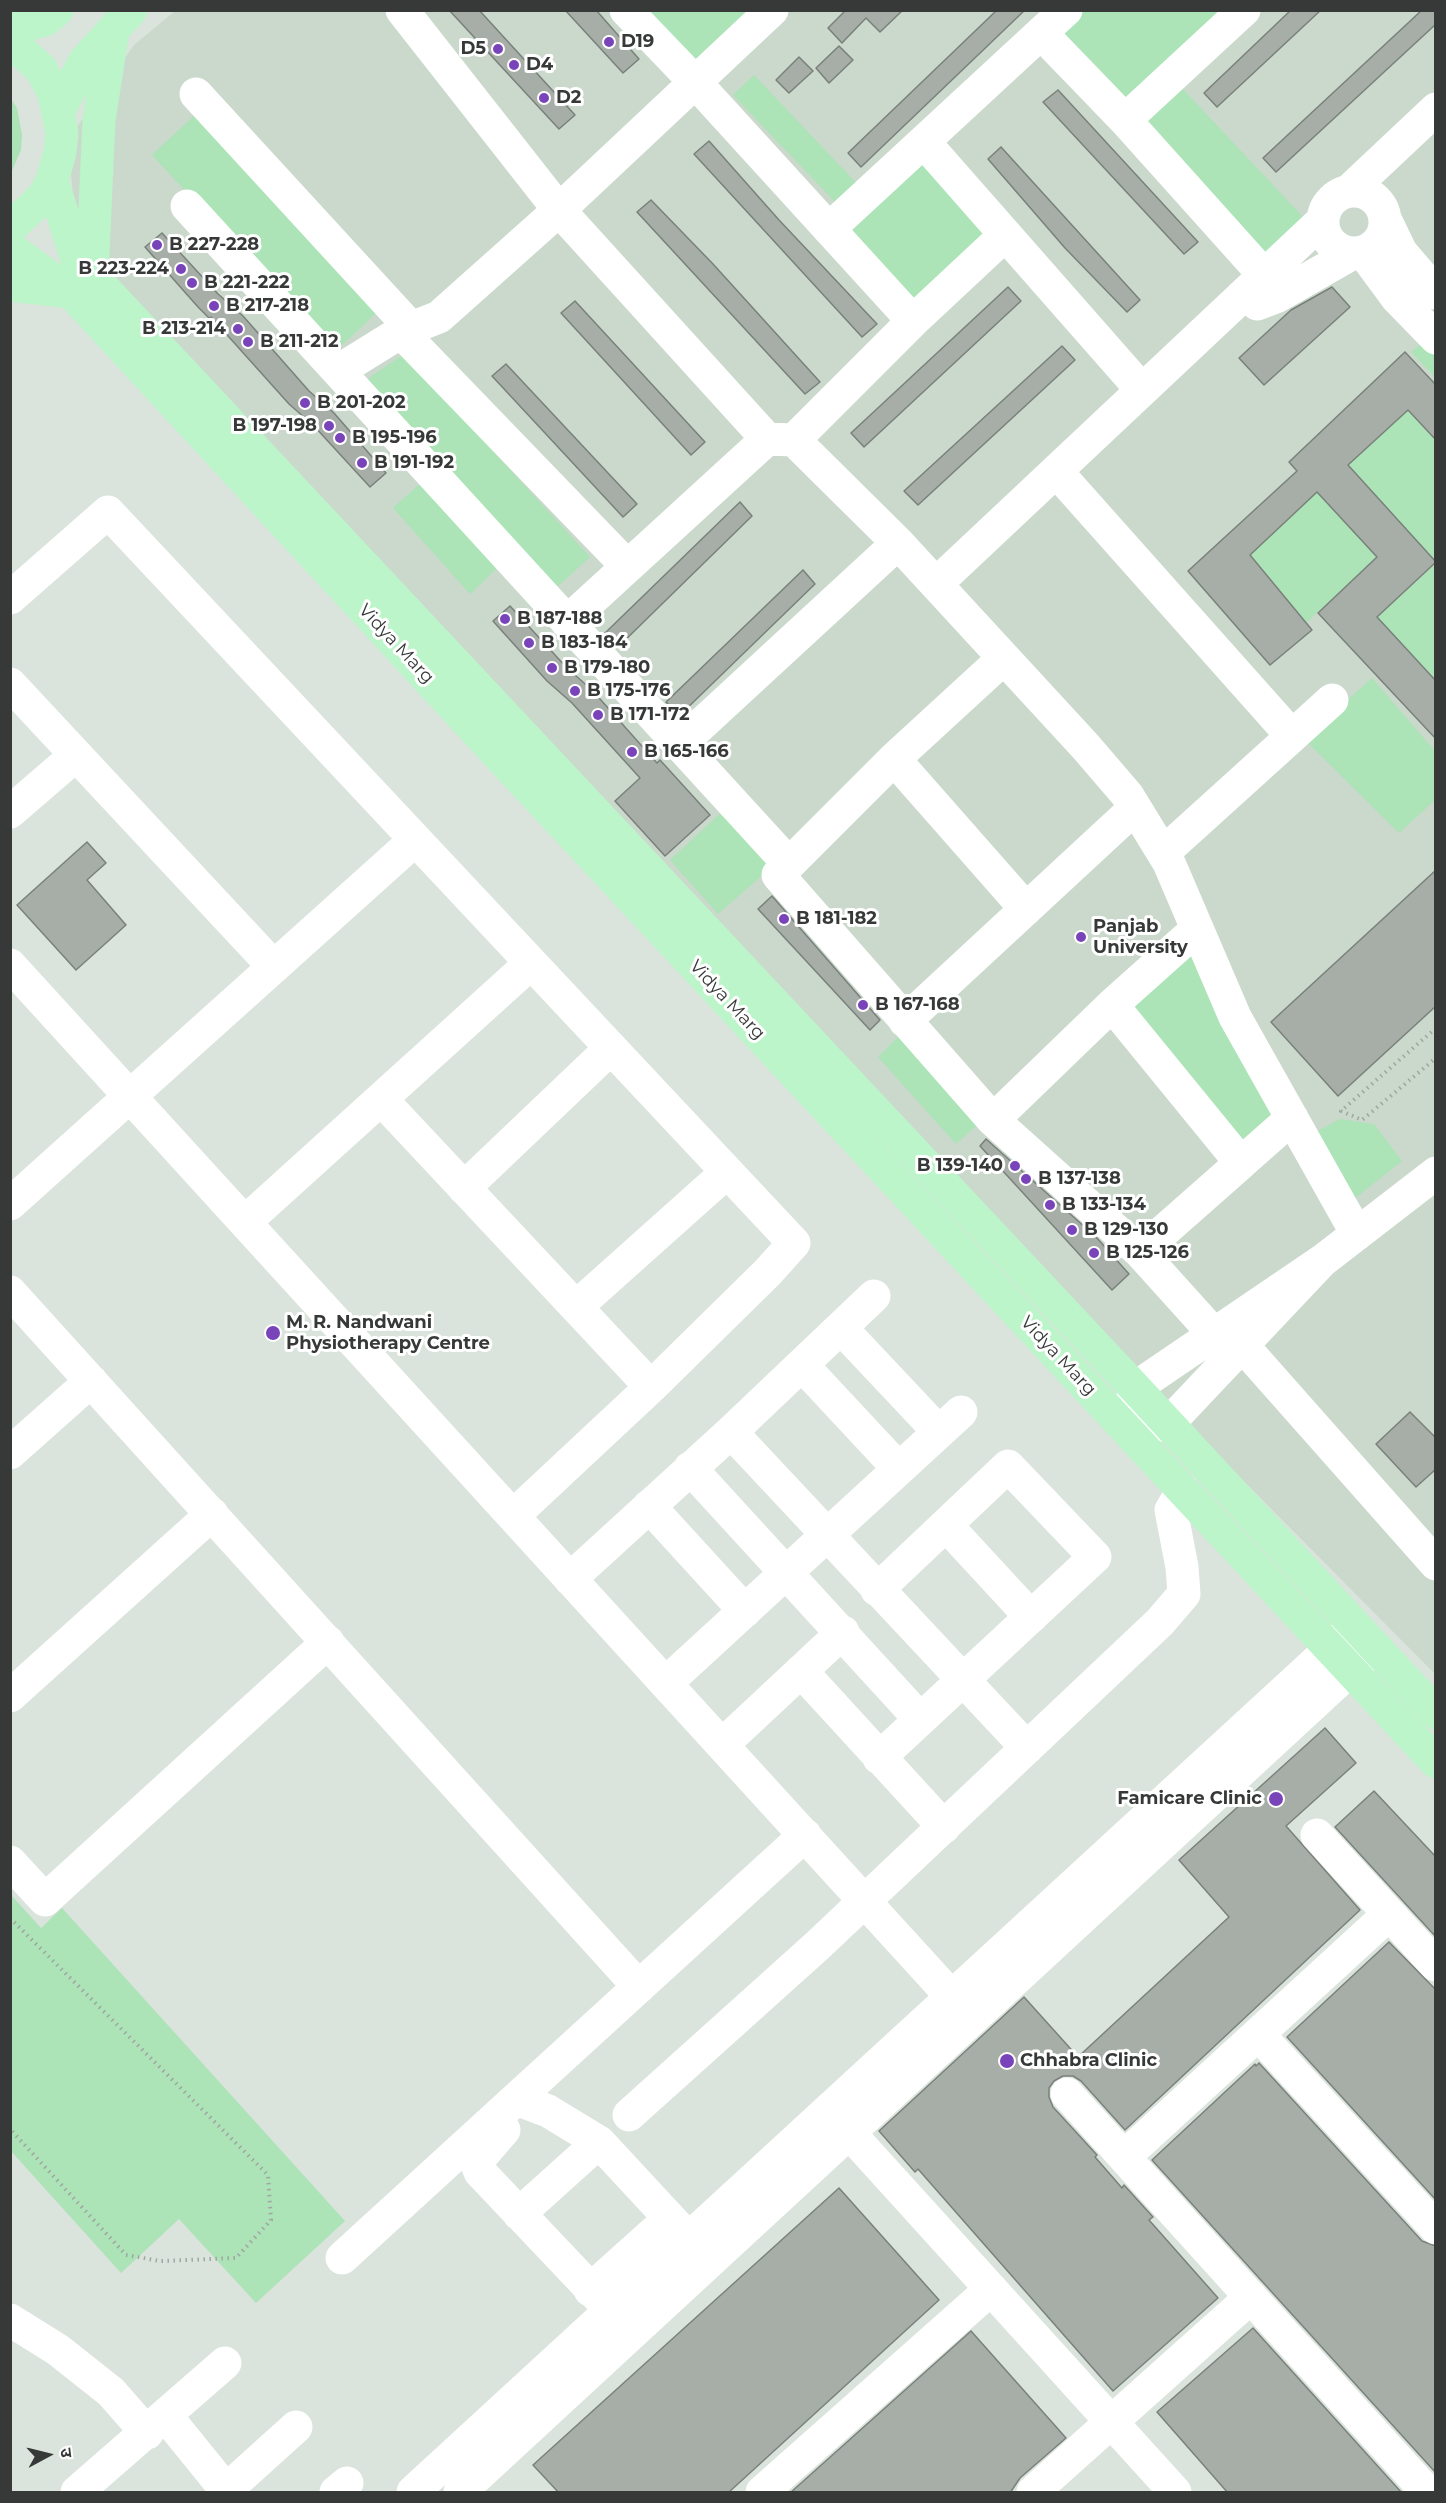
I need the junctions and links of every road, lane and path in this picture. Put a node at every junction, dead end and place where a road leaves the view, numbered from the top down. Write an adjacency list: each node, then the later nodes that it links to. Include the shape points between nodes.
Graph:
1 (57, 10): 8 (main road, via 45,20)
2 (402, 10): 21 (street)
3 (626, 10): 11 (street)
4 (772, 10): 11 (street)
5 (1066, 10): 9 (street)
6 (1244, 10): 16 (street)
7 (122, 20): 14 (main road, via 84,62); 28 (main road, via 99,120)
8 (10, 29)
9 (1041, 33): 16 (street); 17 (street)
10 (10, 41): 14 (main road, via 41,69)
11 (695, 82): 21 (street); 24 (street)
12 (196, 94): 33 (street)
13 (1436, 109): 19 (street)
14 (59, 111): 18 (main road, via 62,133)
15 (1436, 118): 19 (street)
16 (1125, 120): 30 (street)
17 (924, 142): 24 (street); 25 (street)
18 (52, 181): 23 (main road, via 43,197); 28 (main road, Vidya Marg)
19 (1372, 203): 22 (street, via 1332,199); 27 (street, via 1383,234 1376,245); 31 (street, via 1401,252)
20 (187, 206): 35 (street)
21 (559, 210): 33 (street, via 439,317); 37 (street)
22 (1322, 221): 27 (street, via 1331,244 1341,251); 30 (street)
23 (10, 228)
24 (829, 229): 32 (street)
25 (1005, 235): 32 (street); 36 (street)
26 (10, 248): 28 (main road, Vidya Marg)
27 (1358, 253): 30 (street); 34 (street)
28 (82, 284): 29 (main road); 86 (main road, Vidya Marg); 88 (main road, Vidya Marg, via 502,759)
29 (10, 285)
30 (1272, 286): 36 (street, via 1218,320)
31 (1436, 293)
32 (913, 321): 37 (street)
33 (406, 330): 35 (street); 40 (street)
34 (1436, 338)
35 (338, 371): 43 (street)
36 (1142, 390): 38 (street)
37 (780, 439): 39 (street); 40 (street)
38 (1056, 471): 41 (street); 47 (street)
39 (898, 543): 41 (street); 48 (street)
40 (627, 566): 43 (street)
41 (936, 584): 44 (street)
42 (10, 598): 53 (street, via 108,512)
43 (567, 622): 48 (street)
44 (1004, 658): 50 (street); 51 (street)
45 (10, 684): 49 (street)
46 (1332, 700): 47 (street)
47 (1292, 736): 54 (street)
48 (679, 746): 55 (street)
49 (76, 755): 52 (street); 60 (street)
50 (894, 759): 55 (street); 56 (street)
51 (1136, 808): 54 (street); 56 (street)
52 (10, 812)
53 (415, 840): 58 (street); 60 (street)
54 (1163, 853): 57 (street)
55 (789, 864): 62 (street, via 778,875)
56 (1026, 909): 62 (street)
57 (1197, 929): 61 (street); 68 (street, via 1235,1017)
58 (531, 963): 64 (street); 67 (street)
59 (10, 965): 66 (street)
60 (274, 967): 66 (street)
61 (1112, 1005): 69 (street); 70 (street)
62 (905, 1021): 69 (street)
63 (1436, 1028): 65 (path, via 1341,1111 1362,1120)
64 (610, 1048): 71 (street); 73 (street)
65 (1436, 1058)
66 (130, 1096): 74 (street); 75 (street)
67 (381, 1099): 73 (street); 75 (street)
68 (1292, 1118): 70 (street); 76 (street)
69 (993, 1120): 77 (street)
70 (1241, 1164): 77 (street)
71 (727, 1172): 80 (street); 85 (street, via 794,1243)
72 (1436, 1173): 76 (street)
73 (464, 1188): 80 (street)
74 (10, 1204)
75 (245, 1222): 96 (street)
76 (1357, 1234): 82 (street)
77 (1140, 1252): 82 (street)
78 (10, 1292): 84 (street)
79 (874, 1296): 81 (street)
80 (576, 1307): 85 (street)
81 (841, 1328): 83 (street); 92 (street, via 950,1422)
82 (1228, 1340): 86 (street); 87 (street); 99 (street)
83 (802, 1365): 89 (street); 92 (street)
84 (91, 1381): 90 (street); 95 (street)
85 (651, 1387): 96 (street)
86 (1135, 1388): 87 (main road, Vidya Marg); 88 (street)
87 (1168, 1424): 88 (street); 106 (main road, Vidya Marg)
88 (1126, 1429): 93 (main road, Vidya Marg)
89 (731, 1432): 91 (street); 98 (street)
90 (10, 1454)
91 (690, 1468): 94 (street); 100 (street)
92 (899, 1469): 98 (street)
93 (1183, 1490): 108 (main road, Vidya Marg); 116 (street, via 1171,1510 1184,1594 1160,1622)
94 (649, 1506): 101 (street); 103 (street)
95 (212, 1514): 107 (street); 112 (street)
96 (513, 1516): 101 (street)
97 (946, 1525): 102 (street); 104 (street); 104 (street, via 1008,1466 1095,1557)
98 (826, 1534): 100 (street); 102 (street)
99 (1436, 1564)
100 (787, 1572): 103 (street); 105 (street)
101 (570, 1579): 111 (street)
102 (877, 1590): 110 (street)
103 (745, 1611): 111 (street)
104 (1031, 1617): 110 (street)
105 (843, 1632): 109 (street); 114 (street)
106 (1365, 1637): 108 (street); 113 (main road, Vidya Marg)
107 (327, 1642): 122 (street, via 45,1900); 127 (street)
108 (1341, 1660): 118 (main road, Vidya Marg); 128 (street)
109 (801, 1671): 115 (street); 117 (street)
110 (962, 1680): 114 (street); 116 (street)
111 (666, 1683): 115 (street)
112 (10, 1696)
113 (1436, 1713)
114 (920, 1719): 117 (street)
115 (722, 1745): 120 (street)
116 (1027, 1748): 119 (street)
117 (879, 1758): 119 (street)
118 (1436, 1762)
119 (944, 1827): 123 (street)
120 (805, 1835): 123 (street); 127 (street)
121 (1317, 1835): 124 (street)
122 (10, 1862)
123 (865, 1901): 128 (street); 132 (street)
124 (1389, 1914): 126 (street); 129 (street)
125 (10, 1917): 134 (path, via 268,2175 271,2220 236,2258 160,2261 126,2255)
126 (1436, 1965)
127 (639, 1986): 131 (street)
128 (962, 2008): 133 (street)
129 (1258, 2034): 136 (street); 138 (street)
130 (1067, 2094): 136 (street)
131 (524, 2099): 135 (street); 137 (street, via 477,2164); 140 (street)
132 (628, 2115)
133 (839, 2122): 139 (street); 141 (street); 143 (street)
134 (10, 2129)
135 (599, 2142): 137 (street); 139 (street)
136 (1124, 2157): 142 (street)
137 (519, 2214): 143 (street)
138 (1436, 2228)
139 (679, 2229): 143 (street)
140 (342, 2258)
141 (991, 2289): 146 (street); 153 (street)
142 (1251, 2297): 146 (street); 156 (street)
143 (611, 2311): 151 (street); 152 (street)
144 (10, 2320): 147 (street, via 58,2350)
145 (225, 2363): 147 (street)
146 (1111, 2422): 154 (street); 155 (street)
147 (157, 2425): 149 (street); 150 (street)
148 (296, 2427): 149 (street)
149 (225, 2492)
150 (77, 2493)
151 (413, 2493)
152 (460, 2493)
153 (762, 2493)
154 (1033, 2493)
155 (1175, 2493)
156 (1427, 2493)

